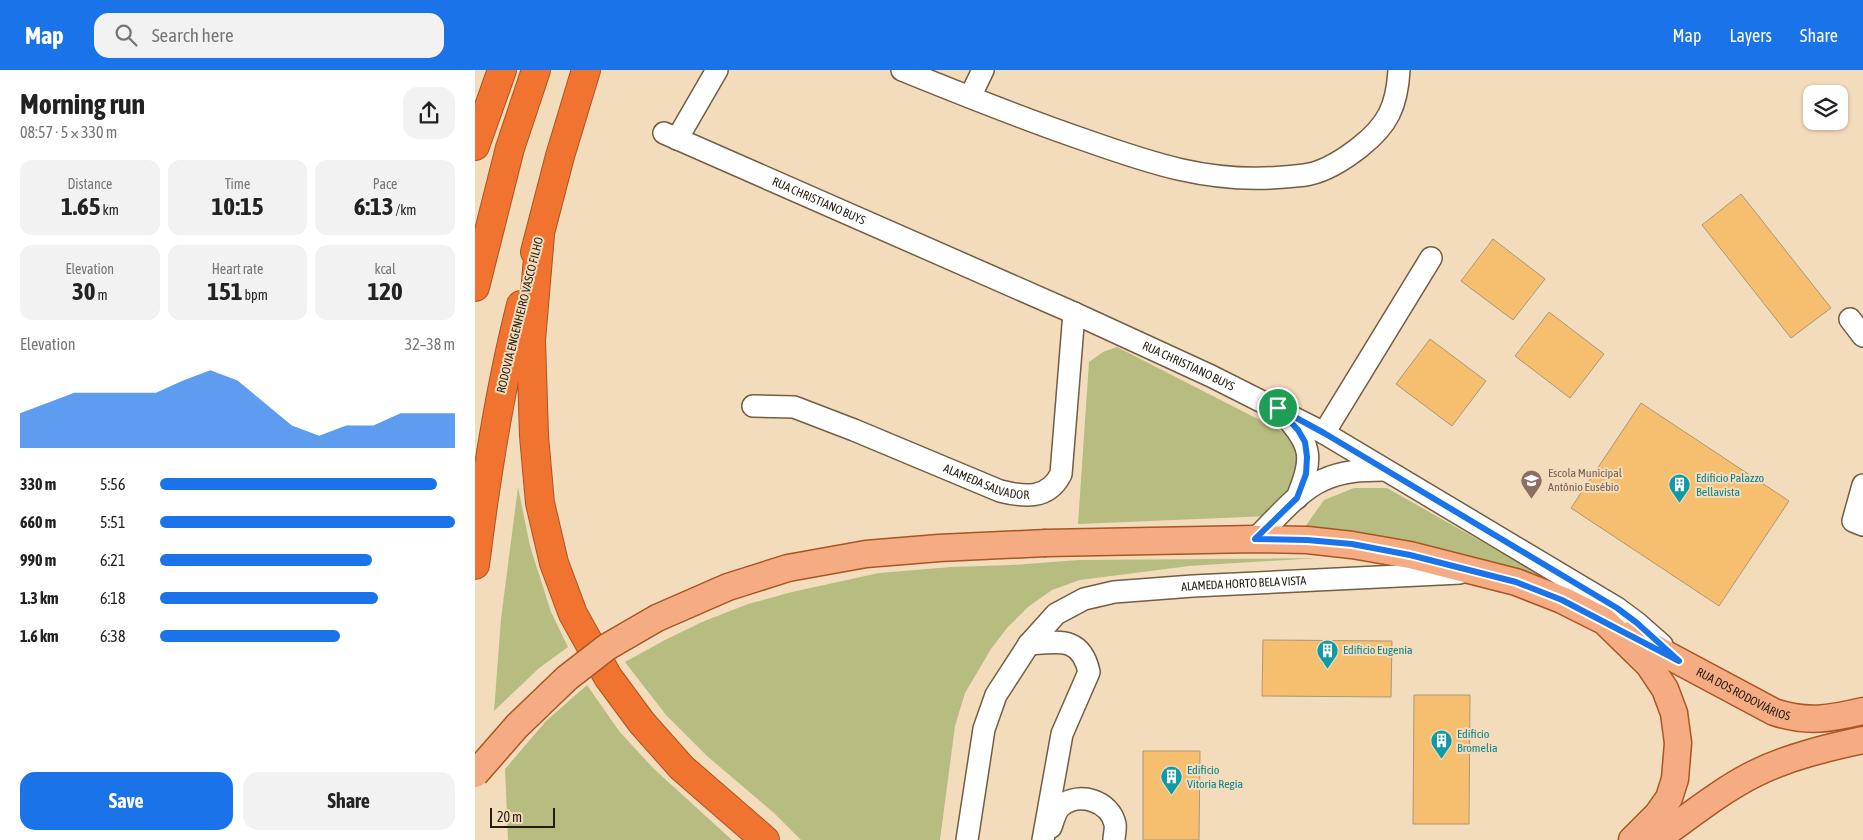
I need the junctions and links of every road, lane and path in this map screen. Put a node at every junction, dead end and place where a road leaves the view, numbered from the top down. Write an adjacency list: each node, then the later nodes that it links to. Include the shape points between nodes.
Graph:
1 (502, 70): 9 (highway)
2 (536, 70): 12 (highway, via 511,148)
3 (585, 70): 10 (highway, RODOVIA ENGENHEIRO VASCO FILHO)
4 (717, 70): 13 (street, RUA CHRISTIANO BUYS, via 670,136)
5 (901, 70): 8 (street)
6 (983, 70): 8 (street)
7 (1399, 70): 8 (street, via 1392,112 1373,137 1343,160 1311,174 1264,179 1187,172 1138,159)
8 (970, 98)
9 (475, 146)
10 (540, 234): 24 (highway, RODOVIA ENGENHEIRO VASCO FILHO, via 499,400); 33 (highway, via 531,340 533,436 539,503 573,614 608,676 642,723 682,768)
11 (1431, 258): 18 (street)
12 (475, 287)
13 (1074, 313): 16 (street, ALAMEDA SALVADOR, via 1061,474 1056,483 1035,495 1021,496 1000,491 794,407); 17 (street, RUA CHRISTIANO BUYS)
14 (1850, 319): 15 (street)
15 (1863, 336)
16 (753, 406)
17 (1278, 408): 18 (street, RUA CHRISTIANO BUYS); 21 (street, via 1305,442 1306,474)
18 (1324, 433): 19 (street, RUA CHRISTIANO BUYS)
19 (1384, 470): 21 (street, via 1345,473 1322,480); 28 (street, RUA CHRISTIANO BUYS, via 1617,608)
20 (1863, 484): 22 (street, via 1853,521)
21 (1297, 498): 23 (street)
22 (1863, 525)
23 (1255, 539): 25 (main road, RUA DOS RODOVIÁRIOS, via 1352,544); 31 (main road, RUA DOS RODOVIÁRIOS, bridge, via 939,548 866,554 787,568 728,587 657,618 607,647 567,678 517,726)
24 (475, 564)
25 (1477, 572): 26 (main road, RUA DOS RODOVIÁRIOS, via 1562,600); 27 (street, ALAMEDA HORTO BELA VISTA, via 1114,592 1084,600 1056,614)
26 (1605, 621): 28 (main road, RUA DOS RODOVIÁRIOS); 36 (main road, via 1649,665 1665,689 1674,713 1678,744 1675,779 1669,798)
27 (1029, 644): 32 (street, ALAMEDA HORTO BELA VISTA, via 997,695 984,729); 34 (street, via 1068,642 1081,651 1089,672 1062,734)
28 (1679, 661): 29 (main road, RUA DOS RODOVIÁRIOS, via 1752,702 1794,719 1818,719)
29 (1863, 711)
30 (1863, 740): 37 (main road, via 1791,758 1753,774)
31 (475, 774)
32 (971, 836)
33 (765, 840)
34 (1044, 840): 35 (street, via 1060,807 1073,800 1091,799 1105,807 1115,824)
35 (1114, 840)
36 (1632, 840)
37 (1656, 840)

